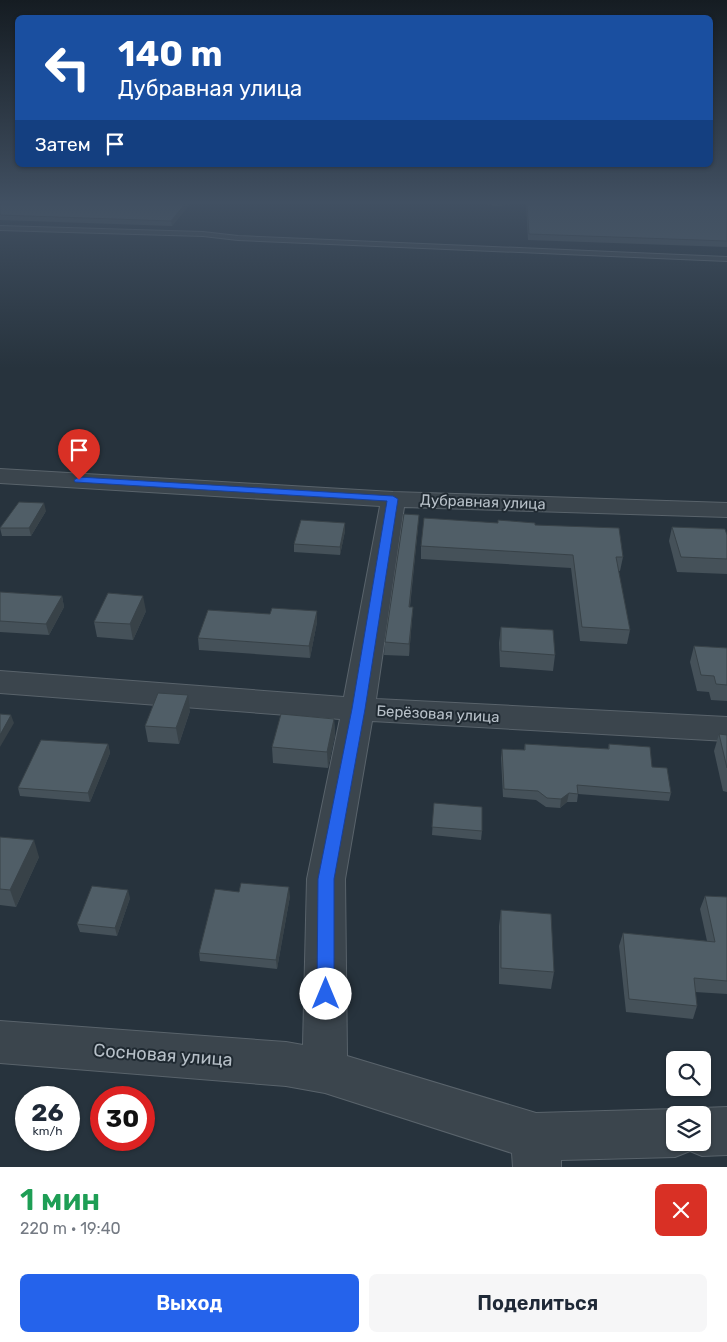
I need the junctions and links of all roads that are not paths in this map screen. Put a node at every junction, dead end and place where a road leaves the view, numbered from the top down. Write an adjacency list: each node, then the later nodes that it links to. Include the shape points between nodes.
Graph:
1 (714, 258): 2 (lane)
2 (727, 259)
3 (0, 476): 4 (street, Дубравная улица)
4 (393, 499): 5 (street, Дубравная улица); 7 (street)
5 (727, 510)
6 (0, 682): 7 (street, Берёзовая улица)
7 (358, 709): 8 (street, Берёзовая улица); 10 (street, via 326,879)
8 (727, 730)
9 (0, 1042): 10 (street, Сосновая улица, via 286,1064)
10 (325, 1071): 14 (street, Сосновая улица)
11 (727, 1131): 12 (street)
12 (711, 1132)
13 (666, 1134): 14 (street)
14 (536, 1152)

